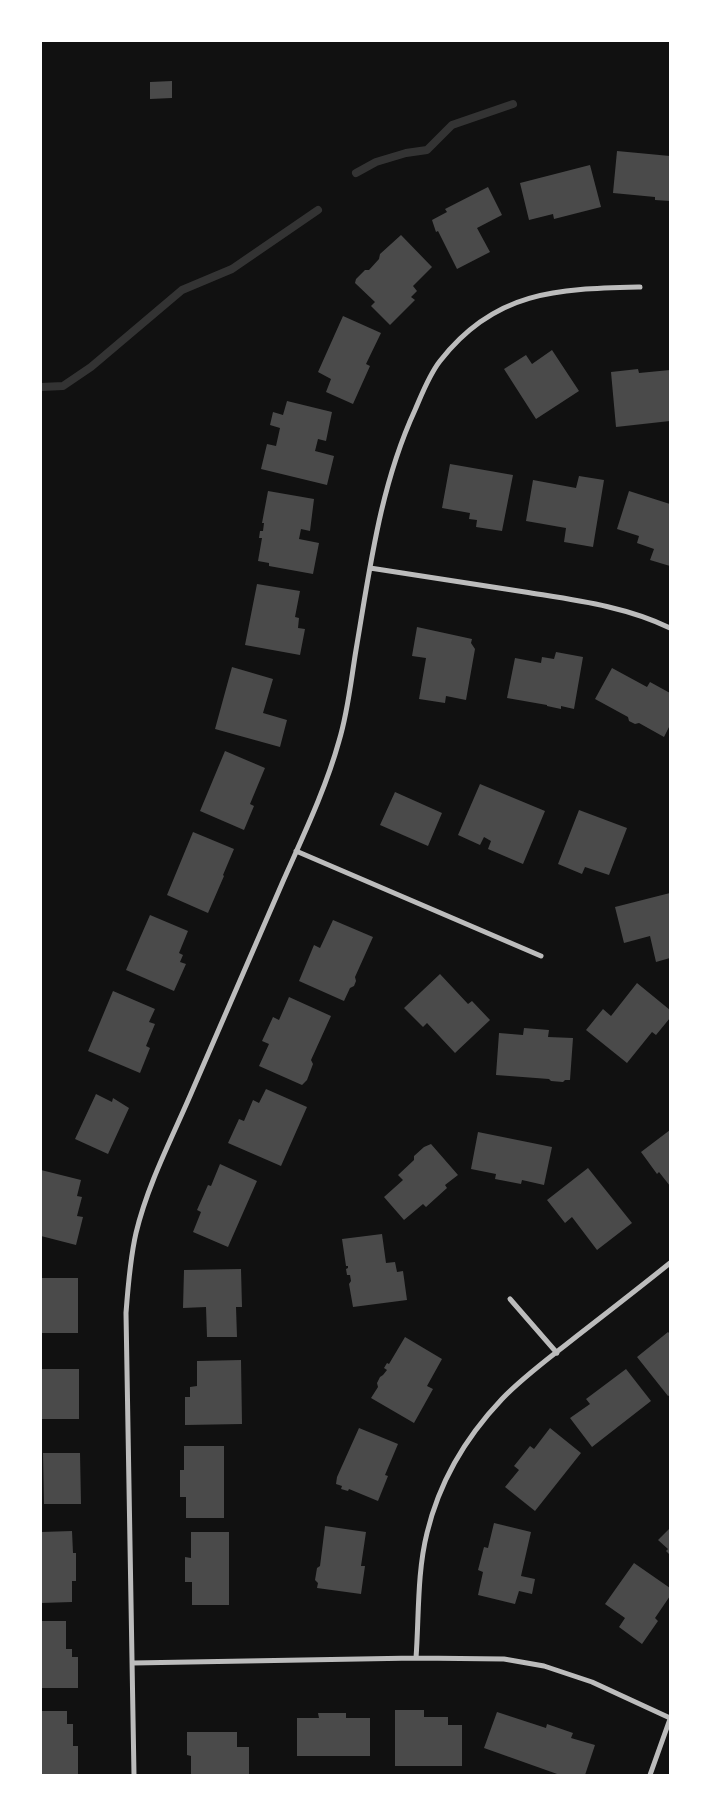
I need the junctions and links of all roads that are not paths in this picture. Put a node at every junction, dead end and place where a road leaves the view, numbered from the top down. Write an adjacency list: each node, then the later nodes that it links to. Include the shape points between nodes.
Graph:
1 (640, 287): 2 (street, via 581,288 544,293 510,304 478,322 458,340 438,364 393,463 381,506)
2 (370, 568): 3 (street, via 621,609); 4 (street, via 340,740)
3 (670, 628)
4 (296, 851): 5 (street); 10 (street, via 157,1172 136,1232 126,1313)
5 (541, 956)
6 (670, 1263): 8 (street)
7 (510, 1299): 8 (street)
8 (557, 1353): 9 (street, via 502,1399 478,1427 455,1460 438,1496 427,1534 421,1577)
9 (416, 1658): 10 (street); 11 (street, via 504,1659 544,1666 592,1682)
10 (133, 1663): 12 (street)
11 (670, 1718): 13 (street)
12 (134, 1775)
13 (650, 1775)

